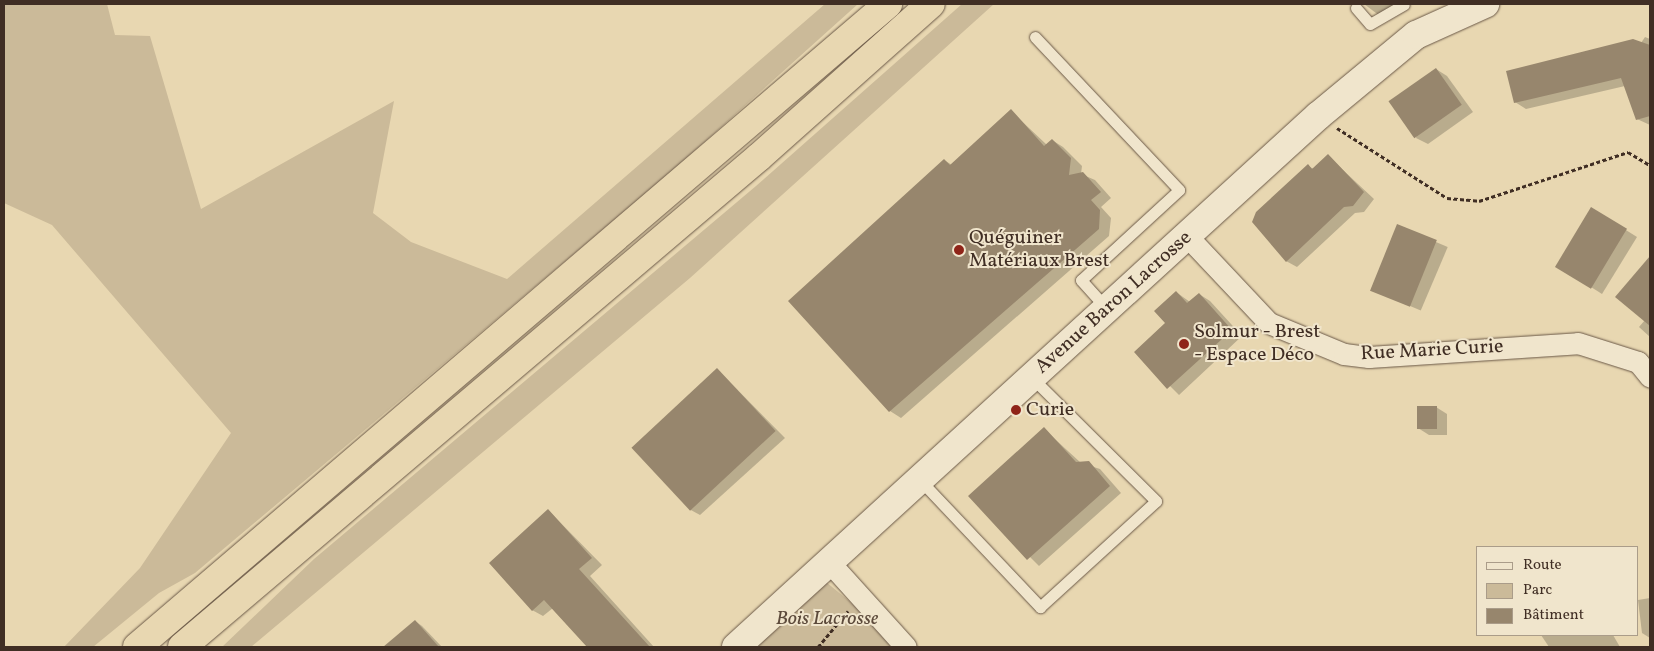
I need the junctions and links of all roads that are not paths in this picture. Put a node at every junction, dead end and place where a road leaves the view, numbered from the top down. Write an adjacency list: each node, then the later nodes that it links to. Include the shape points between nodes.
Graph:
1 (888, 4): 13 (highway)
2 (931, 4): 14 (highway, via 759,157)
3 (1404, 4): 5 (lane, via 1370,24)
4 (1485, 4): 7 (street, Avenue Baron Lacrosse, via 1416,35 1318,116)
5 (1356, 8)
6 (1035, 37): 8 (lane, via 1178,190 1080,280)
7 (1188, 236): 8 (street, Avenue Baron Lacrosse); 9 (street, Rue Marie Curie, via 1269,323 1344,354 1369,357 1578,343 1638,362)
8 (1108, 309): 10 (street, Avenue Baron Lacrosse)
9 (1650, 377)
10 (1032, 378): 11 (street, Avenue Baron Lacrosse); 11 (lane, via 1156,501 1040,607)
11 (920, 480): 12 (street, Avenue Baron Lacrosse)
12 (830, 563): 15 (street, Avenue Baron Lacrosse); 16 (street)
13 (137, 647)
14 (182, 647)
15 (736, 647)
16 (906, 647)

